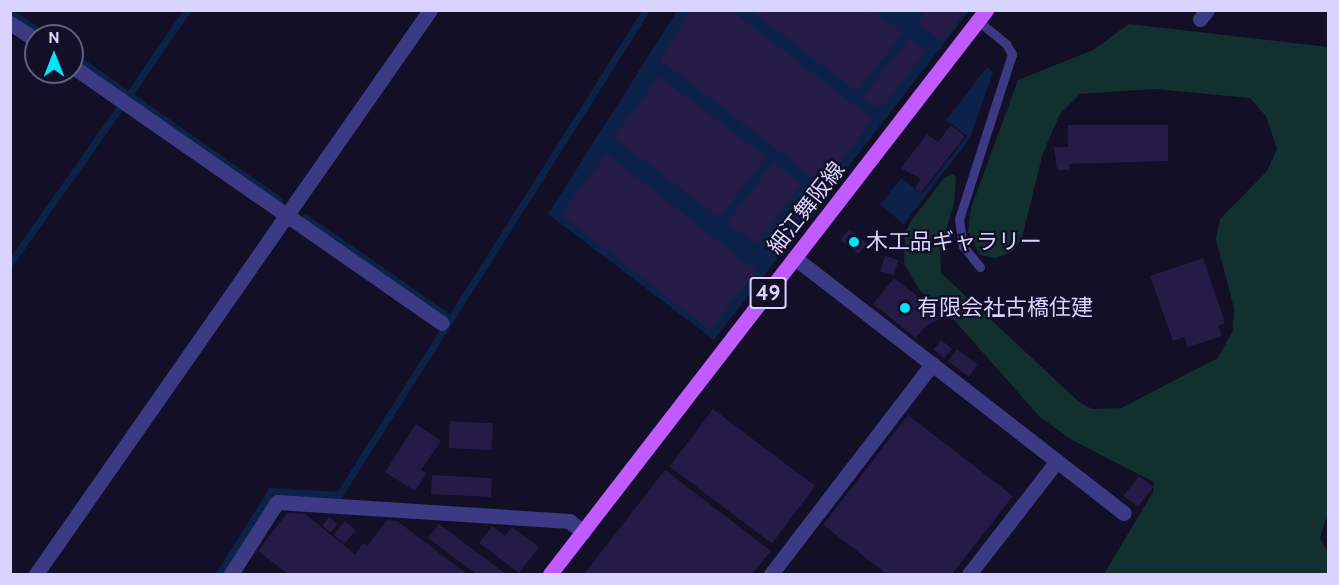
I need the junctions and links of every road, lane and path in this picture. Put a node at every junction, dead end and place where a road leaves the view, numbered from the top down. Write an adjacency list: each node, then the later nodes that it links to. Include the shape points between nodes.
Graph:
1 (430, 10): 6 (street)
2 (982, 16): 7 (main road, 細江舞阪線 / 49); 8 (lane, via 1012,54 959,219 963,246)
3 (10, 23): 4 (street)
4 (24, 32)
5 (84, 74): 6 (street)
6 (287, 216): 9 (street); 14 (street)
7 (795, 258): 10 (street); 13 (main road, 細江舞阪線 / 49)
8 (980, 267)
9 (442, 323)
10 (932, 364): 11 (street); 17 (street)
11 (1057, 461): 12 (street); 18 (street)
12 (1124, 513)
13 (583, 532): 15 (street, via 569,521 277,502); 16 (main road, 細江舞阪線 / 49)
14 (36, 574)
15 (231, 574)
16 (550, 574)
17 (771, 574)
18 (969, 574)

